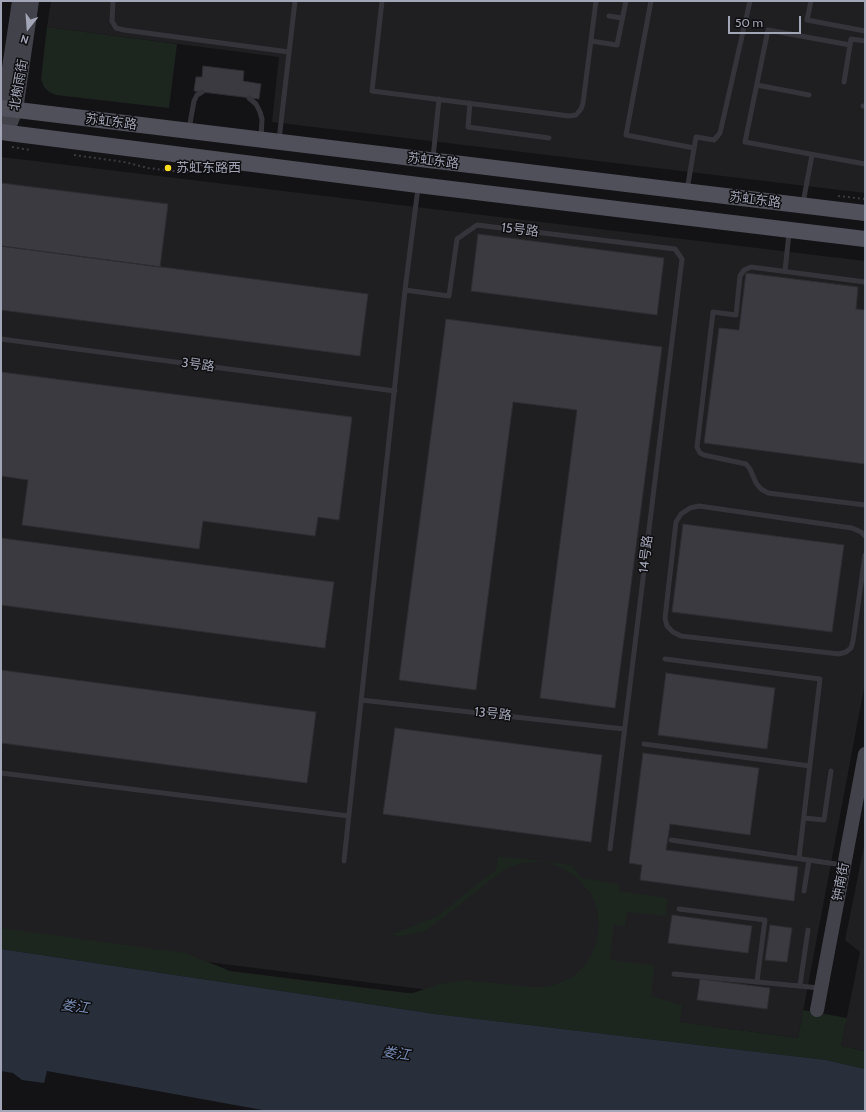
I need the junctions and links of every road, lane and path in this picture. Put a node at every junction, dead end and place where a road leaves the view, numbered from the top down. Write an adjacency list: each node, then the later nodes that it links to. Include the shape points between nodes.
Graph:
1 (19, 1): 25 (street, 北榭雨街)
2 (32, 1): 25 (street, 北榭雨街)
3 (113, 1): 17 (lane, via 112,22 116,28)
4 (295, 1): 17 (lane)
5 (382, 1): 23 (lane, via 372,91)
6 (596, 1): 14 (lane)
7 (626, 1): 12 (lane)
8 (651, 1): 31 (lane, via 626,135)
9 (750, 1): 31 (lane, via 720,133 714,140 696,137)
10 (811, 1): 13 (lane, via 807,20)
11 (609, 16): 12 (lane)
12 (622, 18): 14 (lane, via 616,45)
13 (865, 31)
14 (591, 41): 24 (lane, via 583,103 576,115)
15 (865, 41): 16 (lane, via 851,39)
16 (850, 45): 18 (lane); 19 (lane, via 768,30)
17 (289, 52): 30 (lane)
18 (844, 82)
19 (757, 84): 21 (lane); 32 (lane, via 745,142)
20 (202, 92): 27 (lane, via 194,101)
21 (809, 95)
22 (249, 98): 29 (lane, via 256,104 262,119)
23 (439, 99): 24 (lane); 33 (lane)
24 (470, 103): 28 (lane, via 468,127)
25 (7, 109): 26 (street, 北榭雨街); 27 (main road, 苏虹东路)
26 (4, 132): 35 (main road, 苏虹东路)
27 (189, 132): 29 (main road, 苏虹东路)
28 (549, 138)
29 (261, 140): 30 (main road, 苏虹东路)
30 (278, 143): 33 (main road, 苏虹东路)
31 (694, 148): 36 (lane)
32 (812, 154): 34 (lane); 37 (lane)
33 (433, 161): 36 (main road, 苏虹东路)
34 (865, 164)
35 (418, 185): 39 (main road, 苏虹东路); 44 (lane)
36 (687, 192): 37 (main road, 苏虹东路)
37 (802, 206): 38 (main road, 苏虹东路)
38 (865, 213)
39 (789, 230): 40 (main road, 苏虹东路); 42 (lane)
40 (865, 239)
41 (682, 259): 44 (lane, 15号路, via 675,249 477,224 457,239 449,296); 52 (lane, 14号路)
42 (785, 271): 43 (lane); 47 (lane, via 751,267 744,270 740,276 736,315 713,312 698,451 704,455 746,464 756,483 768,493)
43 (865, 282)
44 (405, 290): 46 (lane)
45 (1, 339): 46 (lane, 3号路)
46 (395, 391): 51 (lane)
47 (865, 505)
48 (865, 536): 49 (lane, via 852,528 699,506 690,508 681,514 676,522 664,618 667,626 681,636 839,654 846,652 851,648 853,641)
49 (865, 555)
50 (665, 659): 55 (lane, via 820,679)
51 (361, 700): 52 (lane, 13号路); 58 (lane)
52 (624, 729): 61 (lane, 14号路)
53 (644, 744): 55 (lane)
54 (865, 758): 65 (street, 钟南街)
55 (810, 766): 59 (lane)
56 (831, 771): 59 (lane, via 824,820)
57 (1, 773): 58 (lane)
58 (349, 816): 63 (lane)
59 (804, 818): 62 (lane)
60 (671, 840): 62 (lane)
61 (610, 849)
62 (799, 858): 64 (lane)
63 (344, 860)
64 (809, 860): 65 (lane); 66 (lane)
65 (844, 865): 72 (street, 钟南街)
66 (804, 891)
67 (679, 909): 70 (lane, via 765,920)
68 (808, 930): 71 (lane)
69 (674, 974): 70 (lane)
70 (757, 982): 71 (lane)
71 (800, 985): 72 (lane)
72 (821, 988): 73 (street, 钟南街)
73 (817, 1010)

